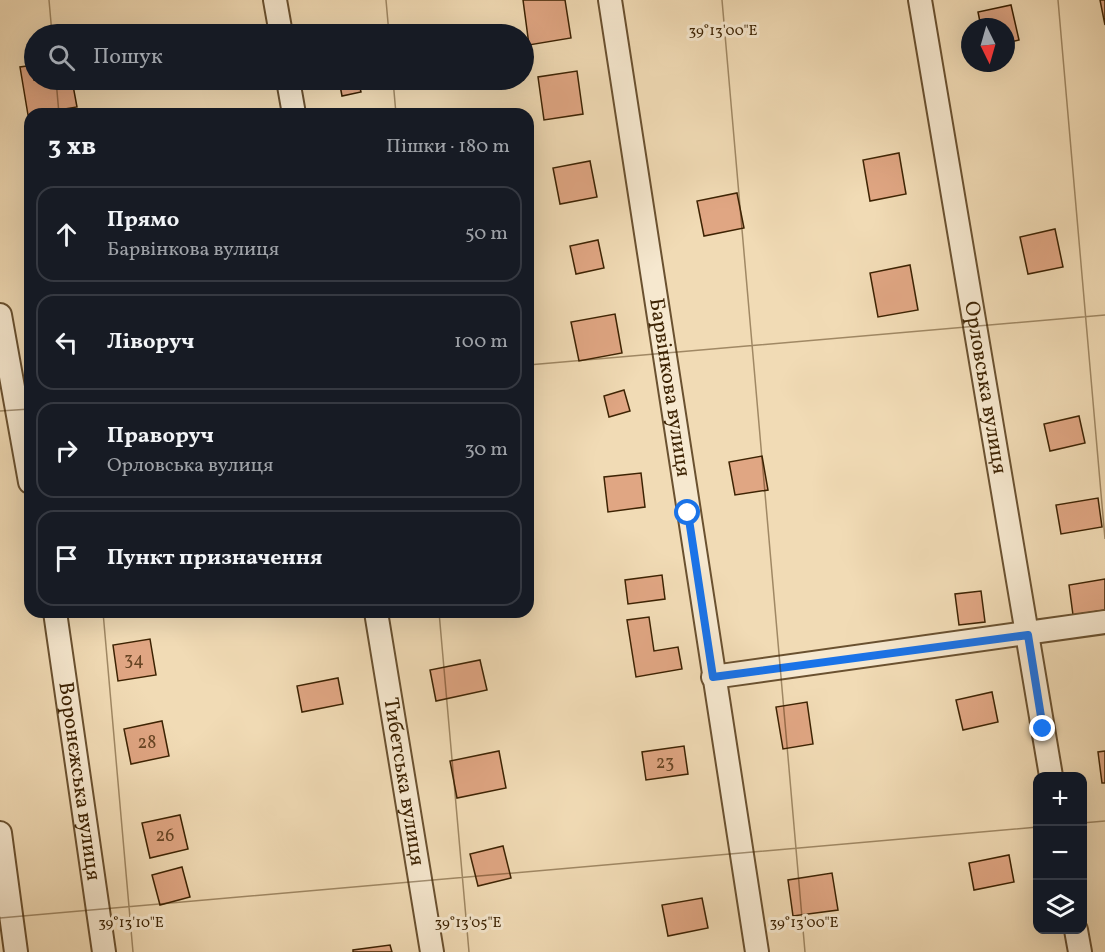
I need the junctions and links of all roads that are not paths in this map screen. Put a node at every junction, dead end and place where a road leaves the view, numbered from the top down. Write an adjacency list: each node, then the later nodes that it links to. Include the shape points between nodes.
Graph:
1 (275, 0): 4 (street)
2 (610, 0): 13 (street, Барвінкова вулиця)
3 (920, 0): 12 (street, Орловська вулиця)
4 (279, 24)
5 (290, 90): 6 (street)
6 (293, 108)
7 (0, 315): 8 (street)
8 (24, 449)
9 (56, 618): 18 (street, Воронєжська вулиця)
10 (377, 618): 19 (street, Тибетська вулиця)
11 (1105, 622): 12 (street)
12 (1028, 635): 13 (street); 14 (street, Орловська вулиця)
13 (713, 677): 20 (street, Барвінкова вулиця)
14 (1050, 772)
15 (0, 833): 17 (street)
16 (1077, 934): 21 (street)
17 (16, 952)
18 (104, 952)
19 (432, 952)
20 (757, 952)
21 (1080, 952)

